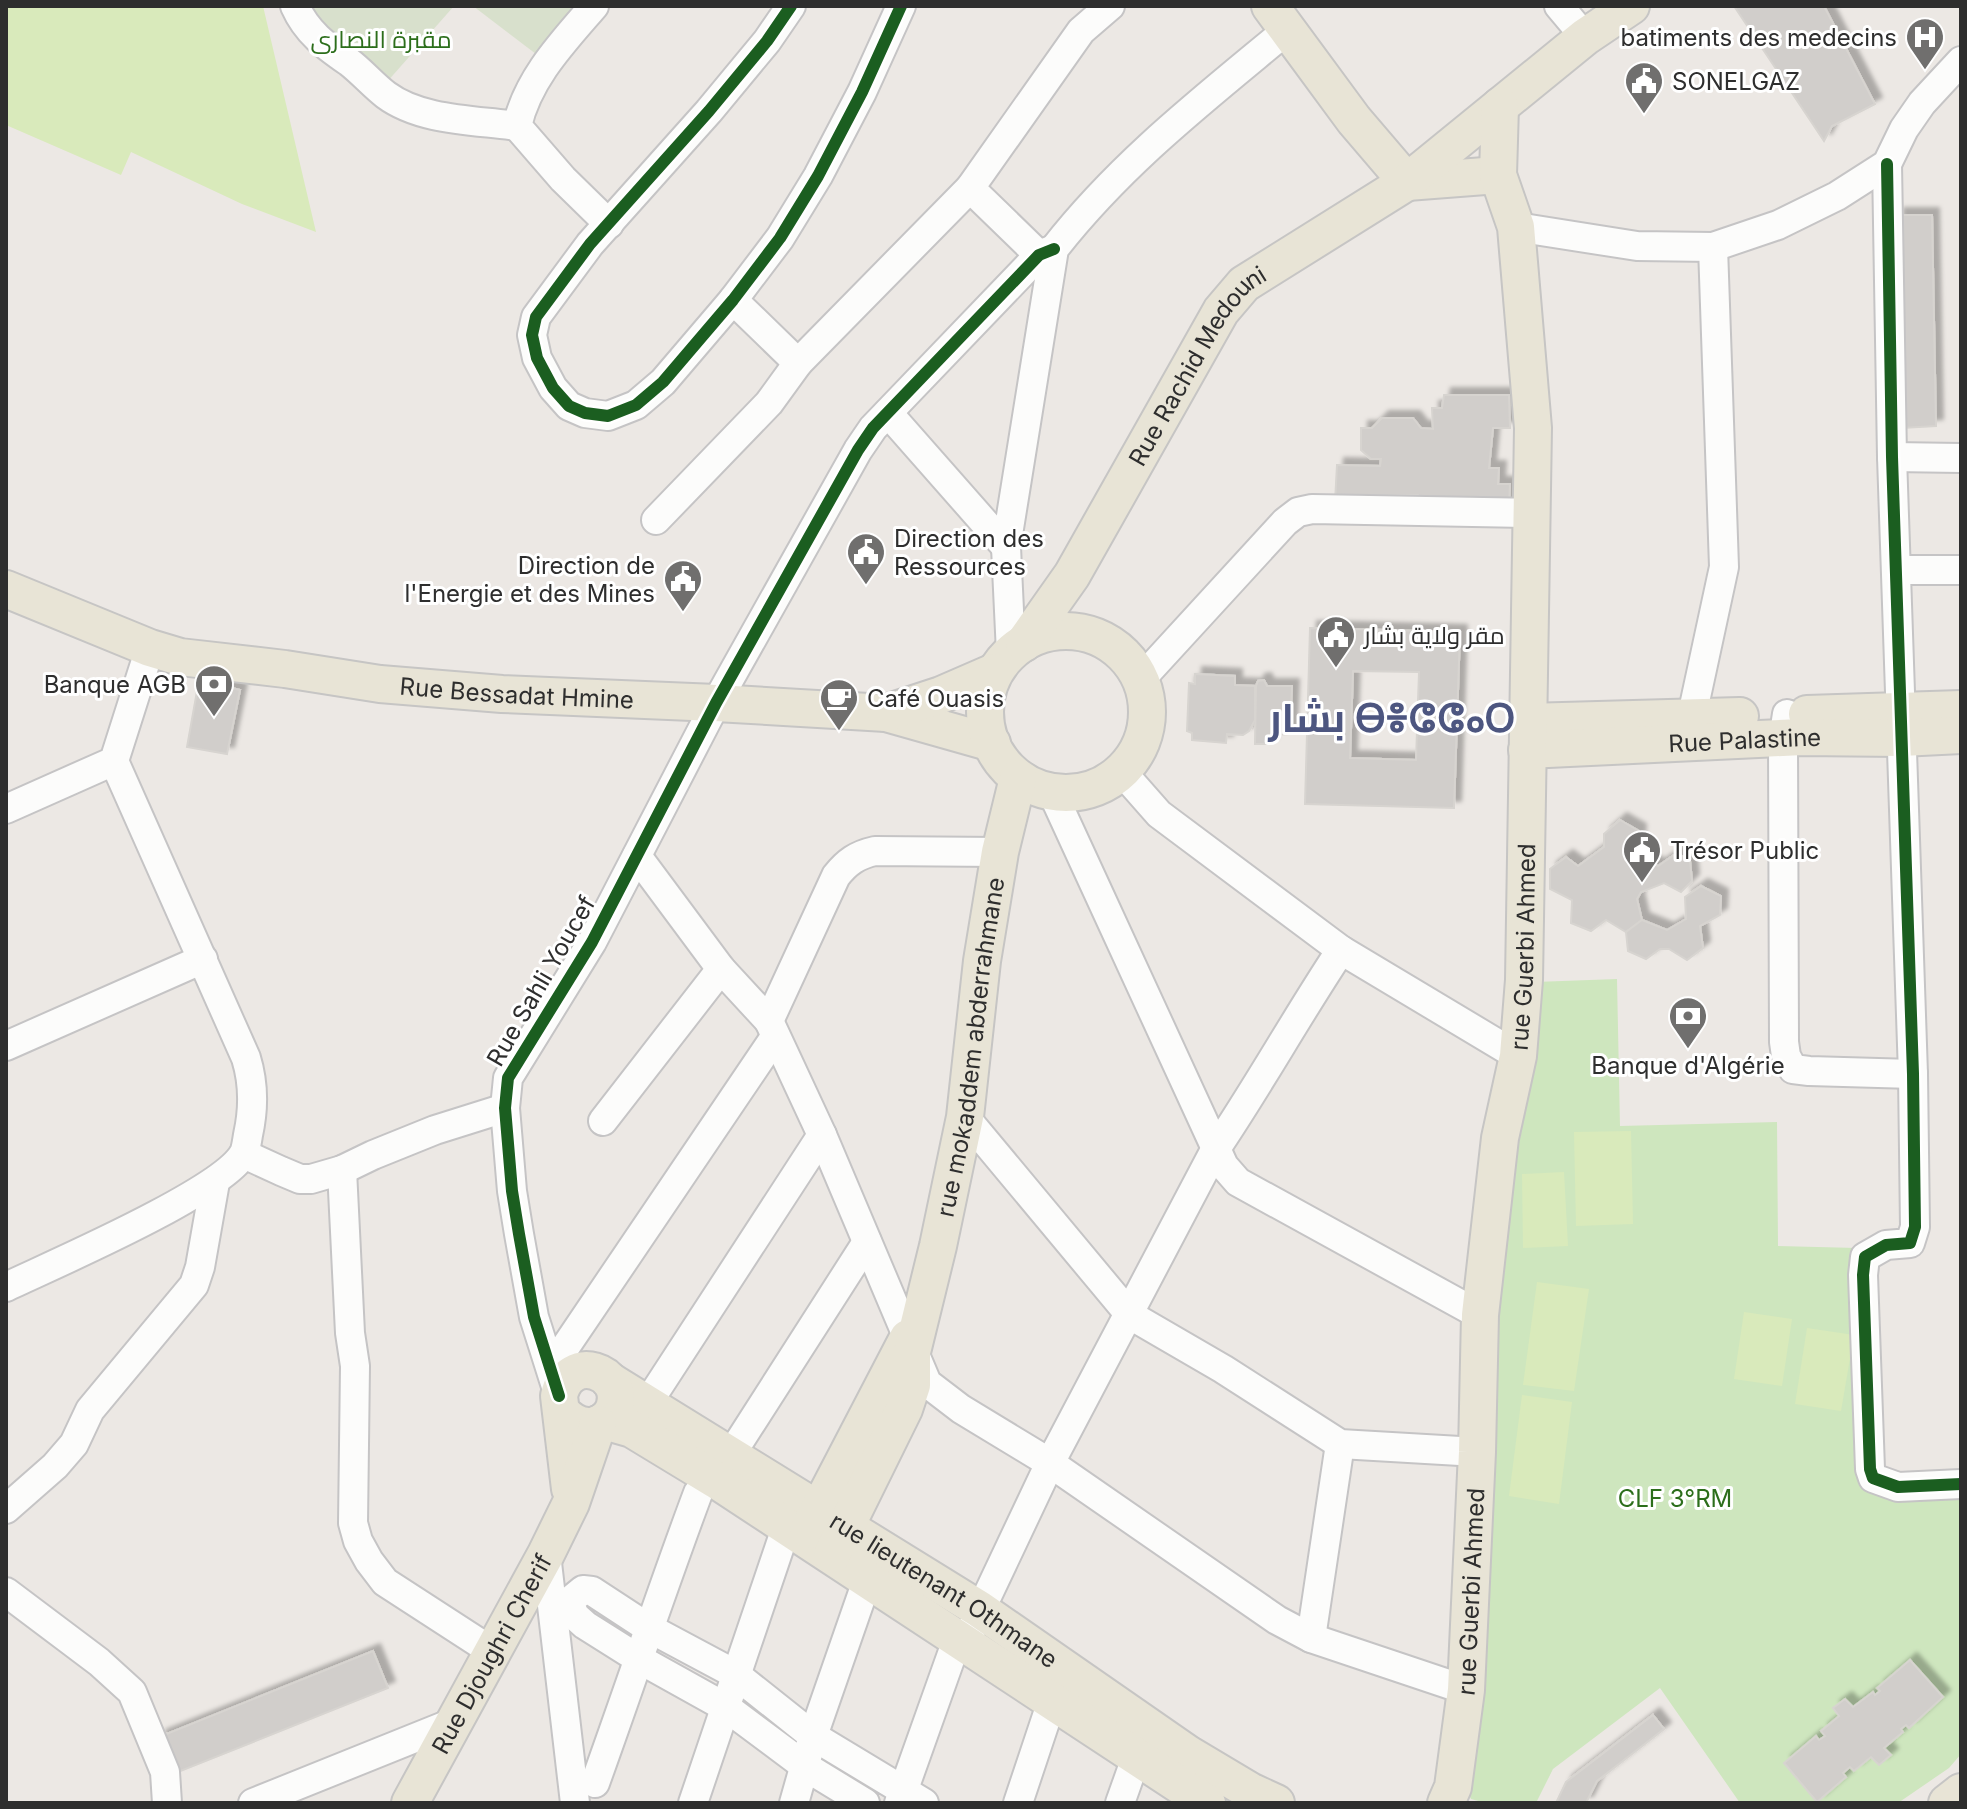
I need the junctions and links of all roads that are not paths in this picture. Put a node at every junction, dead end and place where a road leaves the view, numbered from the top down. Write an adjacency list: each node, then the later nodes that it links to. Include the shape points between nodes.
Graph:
1 (295, 6): 12 (street, via 317,40 387,96 432,114)
2 (594, 6): 12 (street, via 534,80)
3 (791, 6): 17 (street, via 757,53)
4 (901, 6): 21 (street, via 818,176)
5 (1110, 6): 16 (street, via 1081,31)
6 (1559, 6): 9 (street)
7 (1631, 6): 9 (main road)
8 (1278, 18): 15 (main road); 20 (street, Rue Sahli Youcef)
9 (1585, 37): 11 (main road, Rue Rachid Medouni)
10 (1961, 61): 13 (street, via 1922,103)
11 (1500, 106): 14 (main road, rue Guerbi Ahmed); 15 (main road, Rue Rachid Medouni)
12 (517, 126): 17 (street)
13 (1887, 164): 19 (street, via 1778,225); 24 (street)
14 (1498, 175): 15 (main road); 18 (main road, rue Guerbi Ahmed)
15 (1407, 182): 31 (main road, Rue Rachid Medouni, via 1233,295)
16 (970, 188): 20 (street); 22 (street)
17 (609, 224): 21 (street, via 536,317 532,335 537,358 569,406 608,416 636,405 663,382)
18 (1516, 227): 19 (street, via 1637,246); 26 (main road, rue Guerbi Ahmed, via 1533,428)
19 (1713, 247): 42 (street, via 1724,567)
20 (1047, 252): 23 (street, Rue Sahli Youcef); 28 (street)
21 (733, 300): 22 (street)
22 (798, 363): 27 (street, via 769,403)
23 (888, 413): 28 (street); 37 (street, Rue Sahli Youcef, via 858,450)
24 (1892, 457): 25 (street); 29 (street)
25 (1961, 458)
26 (1533, 513): 36 (street, via 1298,512); 44 (main road, rue Guerbi Ahmed)
27 (656, 520)
28 (1006, 547): 35 (street)
29 (1896, 570): 30 (street); 40 (street)
30 (1961, 570)
31 (1072, 575): 33 (main road, via 1076,605); 35 (main road, Rue Rachid Medouni)
32 (6, 589): 34 (main road, Rue Bessadat Hmine)
33 (1094, 636): 35 (main road, via 1046,633); 36 (main road, via 1122,653)
34 (150, 648): 37 (main road, Rue Bessadat Hmine, via 180,657 380,684); 46 (street)
35 (1009, 656): 39 (main road, Rue Bessadat Hmine, via 941,695); 45 (main road, via 986,696)
36 (1141, 679): 47 (main road, via 1148,719 1139,748)
37 (716, 703): 39 (main road, Rue Bessadat Hmine); 52 (street, Rue Sahli Youcef)
38 (1961, 709): 40 (main road, Rue Palastine)
39 (886, 713): 45 (main road, Rue Bessadat Hmine)
40 (1900, 725): 41 (main road, Rue Palastine); 43 (main road, Rue Palastine); 59 (street)
41 (1785, 727): 42 (main road, Rue Palastine); 59 (street, via 1786,1056 1793,1069)
42 (1689, 731): 44 (main road, Rue Palastine)
43 (1961, 735)
44 (1527, 736): 58 (main road, rue Guerbi Ahmed)
45 (992, 743): 48 (main road)
46 (114, 761): 50 (street); 54 (street)
47 (1122, 772): 49 (main road, via 1085,792); 53 (street, via 1159,814)
48 (1018, 778): 49 (main road); 51 (main road, rue mokaddem abderrahmane)
49 (1052, 792): 64 (street)
50 (6, 809)
51 (1000, 852): 56 (street, via 875,851 845,863); 61 (main road, rue mokaddem abderrahmane)
52 (637, 856): 55 (street); 60 (street, Rue Sahli Youcef, via 592,942 508,1078)
53 (1341, 950): 58 (street); 64 (street)
54 (203, 959): 57 (street); 65 (street, via 250,1072 254,1104)
55 (721, 969): 56 (street); 62 (street)
56 (772, 1029): 63 (street); 74 (street)
57 (6, 1046)
58 (1518, 1056): 71 (main road, rue Guerbi Ahmed, via 1500,1138)
59 (1913, 1074): 81 (street, via 1915,1227 1910,1243 1886,1245 1865,1257 1863,1275 1870,1469 1873,1478 1898,1487)
60 (505, 1108): 66 (street, via 435,1130); 72 (street, Rue Sahli Youcef, via 512,1191)
61 (965, 1117): 70 (street); 73 (main road, rue mokaddem abderrahmane)
62 (603, 1121)
63 (822, 1135): 68 (street); 75 (street)
64 (1215, 1150): 70 (street); 71 (street, via 1238,1182)
65 (244, 1154): 66 (street, via 300,1179); 67 (street)
66 (342, 1170): 92 (street, via 355,1366 353,1523 358,1541 385,1582)
67 (215, 1182): 69 (street); 82 (street, via 194,1285 90,1410 74,1444 55,1466)
68 (867, 1242): 73 (street); 80 (street)
69 (6, 1287)
70 (1130, 1315): 77 (street); 79 (street)
71 (1480, 1315): 78 (main road, rue Guerbi Ahmed)
72 (534, 1317): 74 (street); 74 (street, Rue Sahli Youcef, via 549,1370)
73 (914, 1336): 79 (street, via 927,1383 938,1394); 84 (main road, rue mokaddem abderrahmane, via 912,1385 904,1409)
74 (575, 1382): 75 (main road, rue lieutenant Othmane); 76 (main road, rue lieutenant Othmane, via 578,1425); 83 (main road)
75 (647, 1404): 80 (main road, rue lieutenant Othmane)
76 (601, 1423): 80 (main road, rue lieutenant Othmane, via 632,1429); 83 (main road, Rue Djoughri Cherif)
77 (1340, 1444): 78 (street); 90 (street)
78 (1477, 1452): 95 (main road, rue Guerbi Ahmed)
79 (1050, 1463): 88 (street); 90 (street)
80 (714, 1476): 84 (main road, rue lieutenant Othmane); 89 (street)
81 (1961, 1484)
82 (9, 1497)
83 (571, 1503): 85 (main road, Rue Djoughri Cherif)
84 (817, 1533): 88 (main road, rue lieutenant Othmane); 91 (main road, rue lieutenant Othmane); 94 (street)
85 (546, 1554): 92 (main road, Rue Djoughri Cherif); 110 (street)
86 (6, 1592): 107 (street, via 132,1692 165,1772)
87 (862, 1595): 99 (street)
88 (979, 1609): 91 (street); 106 (main road, rue lieutenant Othmane)
89 (647, 1627): 93 (street); 93 (street, via 592,1591 583,1590 572,1599 575,1616 585,1625); 94 (street)
90 (1311, 1638): 95 (street)
91 (959, 1649): 104 (street); 116 (main road, rue lieutenant Othmane)
92 (493, 1652): 98 (main road, Rue Djoughri Cherif)
93 (639, 1659): 96 (street); 102 (street)
94 (735, 1674): 96 (street); 99 (street)
95 (1466, 1690): 105 (main road, rue Guerbi Ahmed)
96 (727, 1708): 100 (street); 111 (street)
97 (1047, 1716): 114 (street)
98 (452, 1723): 108 (street); 109 (main road, Rue Djoughri Cherif)
99 (813, 1736): 100 (street); 104 (street)
100 (806, 1767): 112 (street); 113 (street)
101 (1131, 1772): 115 (street)
102 (595, 1783)
103 (1961, 1792): 117 (main road)
104 (908, 1798)
105 (1452, 1798)
106 (1257, 1799)
107 (167, 1803)
108 (253, 1803)
109 (410, 1803)
110 (575, 1803)
111 (693, 1803)
112 (794, 1803)
113 (865, 1803)
114 (1018, 1803)
115 (1120, 1803)
116 (1207, 1803)
117 (1947, 1803)

